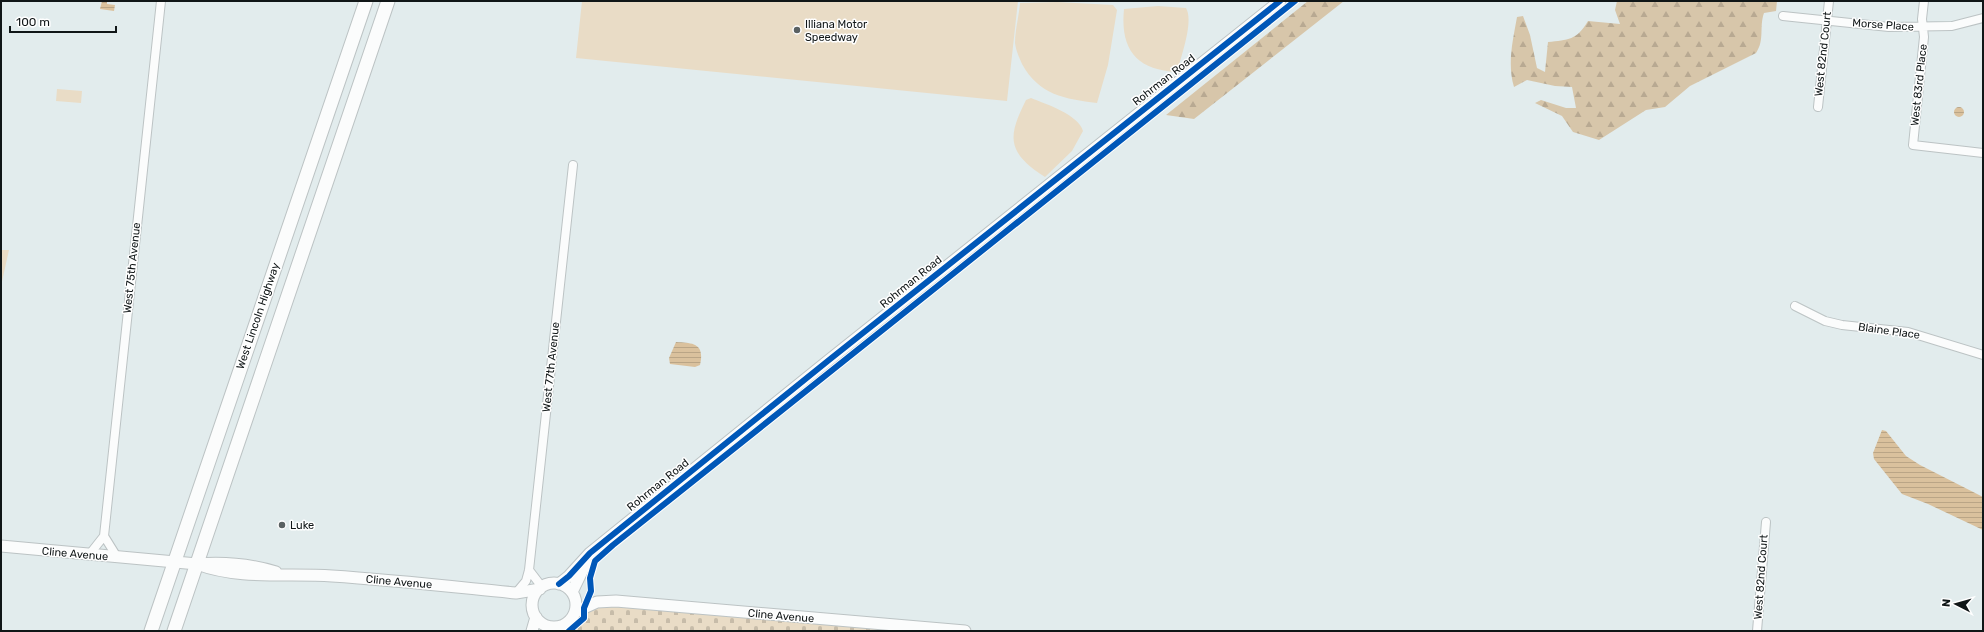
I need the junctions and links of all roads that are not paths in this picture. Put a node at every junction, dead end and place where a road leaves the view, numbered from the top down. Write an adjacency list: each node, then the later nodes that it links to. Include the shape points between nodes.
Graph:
1 (161, 1): 17 (street, West 75th Avenue)
2 (366, 1): 22 (main road, West Lincoln Highway)
3 (388, 1): 23 (main road, West Lincoln Highway)
4 (1280, 1): 19 (street, Rohrman Road)
5 (1829, 1): 9 (street, West 82nd Court)
6 (1924, 1): 10 (street, West 83rd Place)
7 (1783, 16): 9 (street, Morse Place)
8 (1983, 18): 10 (street, Morse Place, via 1952,26)
9 (1827, 20): 10 (street, Morse Place, via 1889,27); 11 (street, West 82nd Court)
10 (1923, 27): 12 (street, West 83rd Place, via 1913,145)
11 (1818, 107)
12 (1983, 153)
13 (573, 165): 24 (street, West 77th Avenue)
14 (1795, 306): 15 (street, Blaine Place, via 1825,321 1908,332)
15 (1983, 355)
16 (1766, 522): 37 (street, West 82nd Court)
17 (104, 536): 20 (street); 21 (street)
18 (1, 546): 20 (street, Cline Avenue)
19 (590, 553): 25 (street, Rohrman Road, via 570,576); 28 (street, Rohrman Road)
20 (89, 555): 21 (street, Cline Avenue)
21 (117, 558): 22 (street, Cline Avenue)
22 (175, 562): 23 (street, Cline Avenue); 33 (main road, West Lincoln Highway)
23 (196, 564): 27 (street, Cline Avenue, via 214,571 257,576 282,574 360,578); 34 (main road, West Lincoln Highway)
24 (529, 570): 26 (street); 27 (street, West 77th Avenue, via 526,581)
25 (559, 584): 26 (street); 28 (street)
26 (541, 588): 27 (street, Cline Avenue); 31 (street, via 534,597)
27 (516, 593): 31 (street)
28 (572, 593): 29 (street, Cline Avenue); 30 (street, via 576,604)
29 (597, 602): 30 (street, Cline Avenue); 36 (street, Cline Avenue, via 616,601)
30 (575, 612): 32 (street, via 566,624)
31 (534, 614): 32 (street); 35 (street)
32 (550, 629)
33 (151, 631)
34 (174, 631)
35 (532, 631)
36 (965, 631)
37 (1757, 631)

